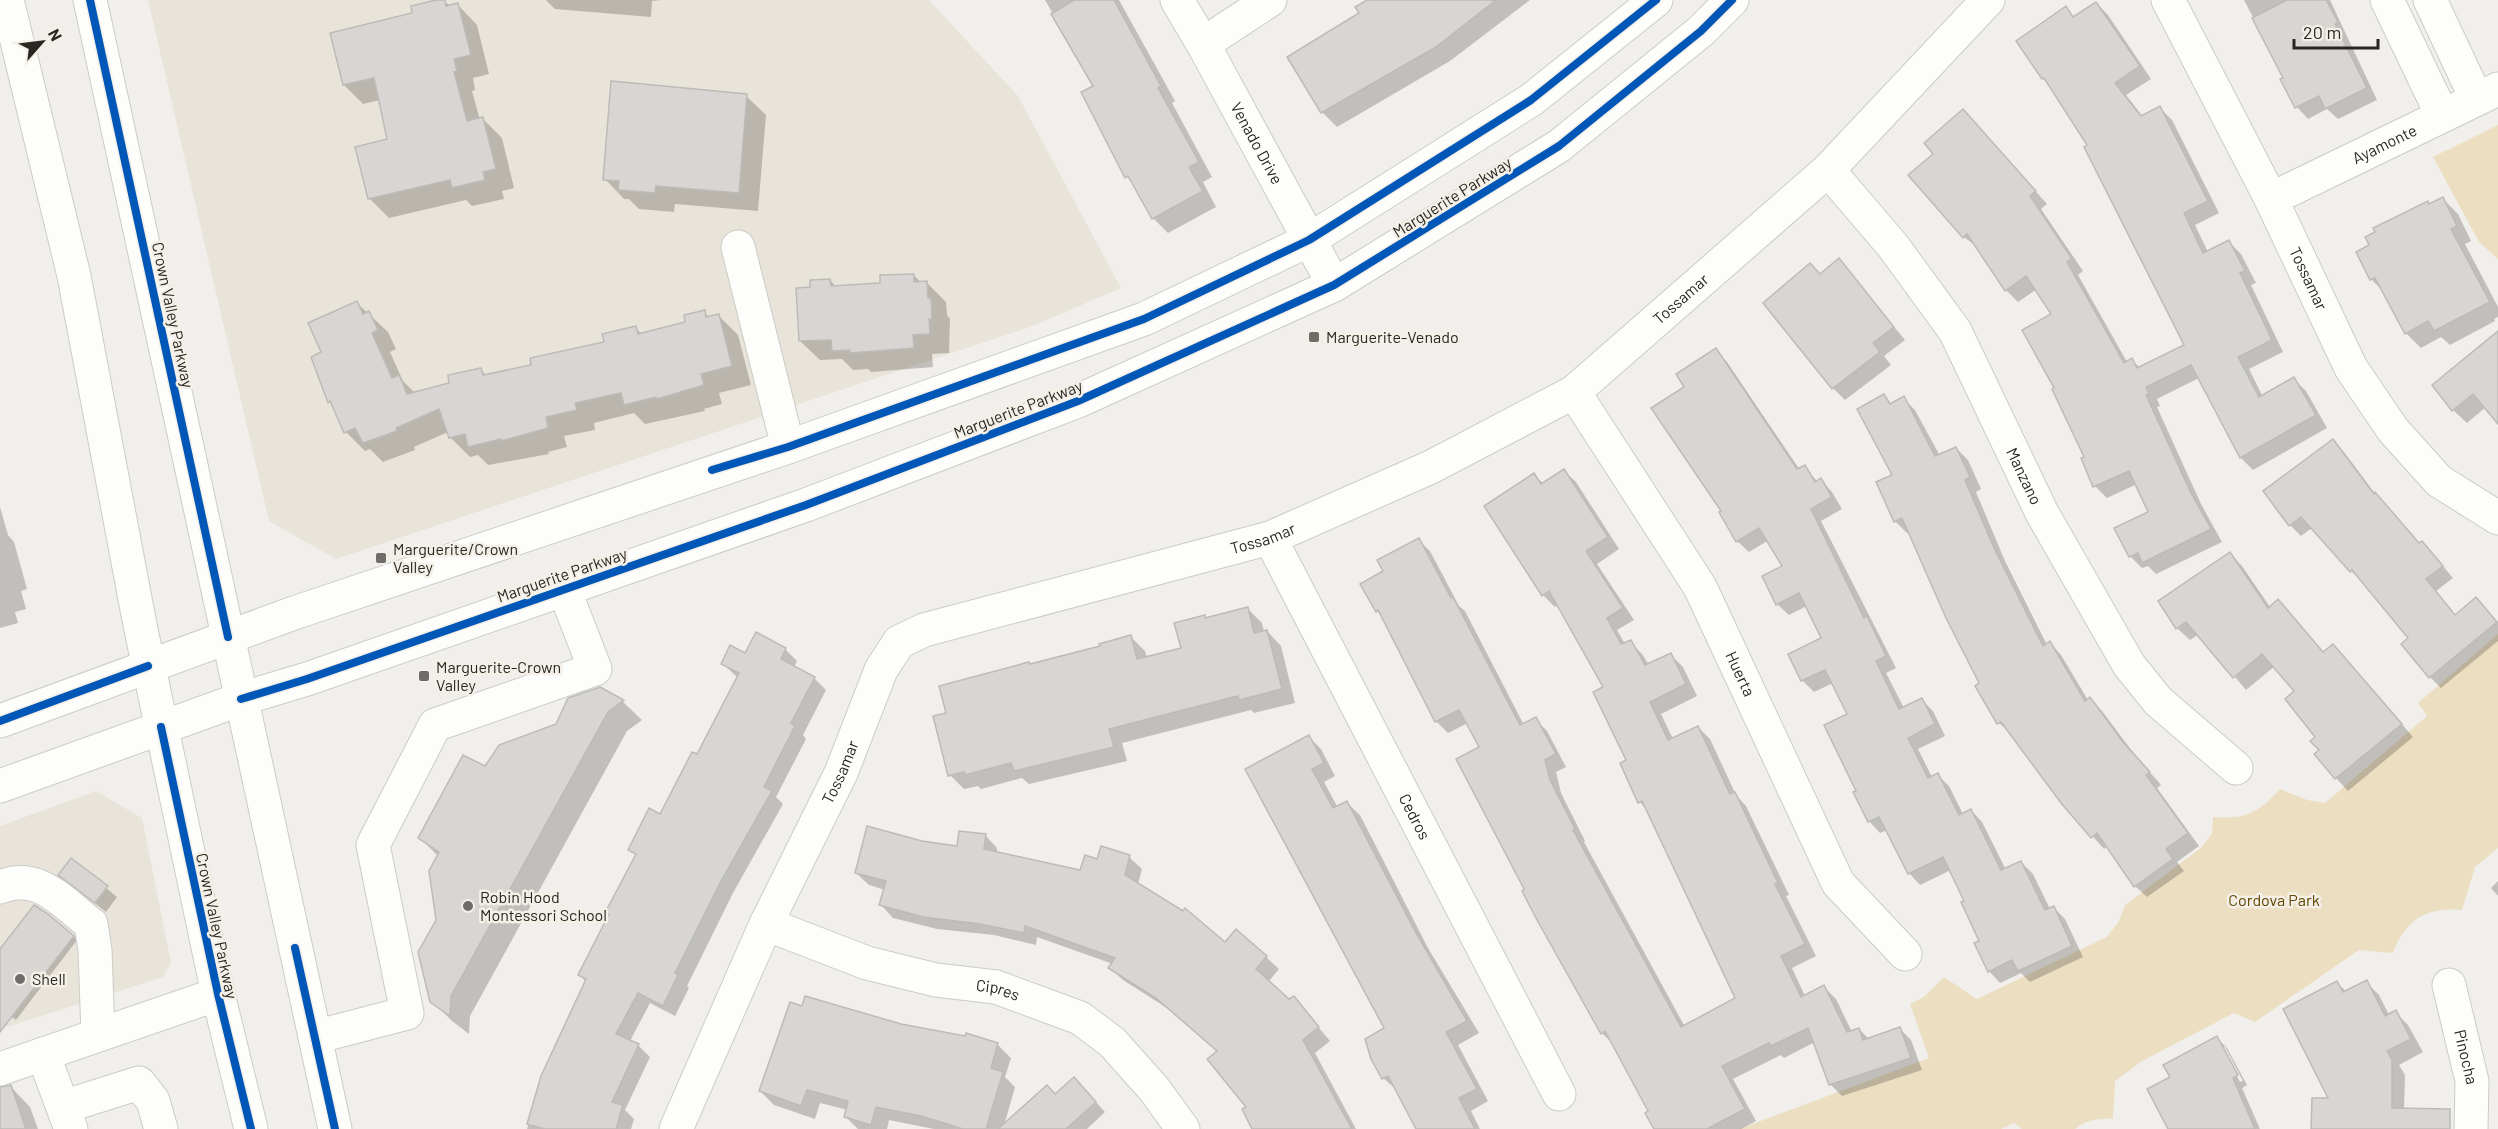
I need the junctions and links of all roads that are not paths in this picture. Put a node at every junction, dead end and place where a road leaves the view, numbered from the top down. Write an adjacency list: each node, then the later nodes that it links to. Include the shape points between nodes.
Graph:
1 (7, 0): 25 (main road, Crown Valley Parkway, via 74,276)
2 (90, 0): 24 (main road, Crown Valley Parkway)
3 (1177, 0): 11 (main road, Venado Drive)
4 (1270, 0): 11 (main road)
5 (1656, 0): 16 (main road, via 1531,100)
6 (1732, 0): 18 (main road, Marguerite Parkway, via 1701,31 1559,146)
7 (1988, 0): 14 (main road, Tossamar)
8 (2168, 0): 15 (main road, Tossamar)
9 (2387, 0): 13 (main road)
10 (2430, 0): 12 (main road)
11 (1203, 44): 16 (main road, Venado Drive)
12 (2487, 93): 13 (main road, Ayamonte)
13 (2442, 115): 15 (main road, Ayamonte)
14 (1828, 170): 19 (main road, Tossamar); 29 (main road, Manzano, via 1893,246 1955,331 2042,513 2129,665 2158,701)
15 (2271, 199): 21 (main road, Tossamar, via 2351,368 2393,430 2439,481)
16 (1309, 240): 18 (main road, Venado Drive); 20 (main road, via 1144,319)
17 (738, 247): 20 (main road)
18 (1334, 285): 23 (main road, Marguerite Parkway, via 1078,401 806,504)
19 (1574, 392): 22 (main road, Tossamar, via 1431,467); 33 (main road, Huerta, via 1700,587 1838,883)
20 (788, 447): 24 (main road)
21 (2498, 518)
22 (1270, 538): 32 (main road, Tossamar, via 924,630 899,642 881,670 841,773); 40 (main road, Cedros)
23 (564, 589): 26 (main road, Marguerite Parkway); 37 (main road, via 595,669 435,725 373,845 407,1013)
24 (228, 637): 25 (main road); 26 (main road, Crown Valley Parkway)
25 (148, 666): 27 (main road); 28 (main road, Crown Valley Parkway)
26 (241, 699): 28 (main road, Marguerite Parkway); 37 (main road, Crown Valley Parkway)
27 (0, 721)
28 (161, 727): 30 (main road, Marguerite Parkway); 35 (main road, Crown Valley Parkway)
29 (2236, 768)
30 (0, 786)
31 (0, 887): 36 (main road, via 20,880 39,884 91,924)
32 (766, 924): 45 (main road, Tossamar); 46 (main road, Cipres, via 867,963 936,980 996,987 1080,1018 1112,1042)
33 (1905, 954)
34 (2450, 985): 47 (main road, Pinocha, via 2472,1080)
35 (218, 994): 36 (main road); 43 (main road, Crown Valley Parkway)
36 (98, 1035): 38 (main road)
37 (315, 1037): 44 (main road, Crown Valley Parkway)
38 (43, 1054): 39 (main road); 41 (main road)
39 (0, 1069)
40 (1559, 1094)
41 (67, 1118): 42 (main road, via 139,1083 153,1101)
42 (161, 1129)
43 (251, 1129)
44 (335, 1129)
45 (676, 1129)
46 (1183, 1129)
47 (2471, 1129)

